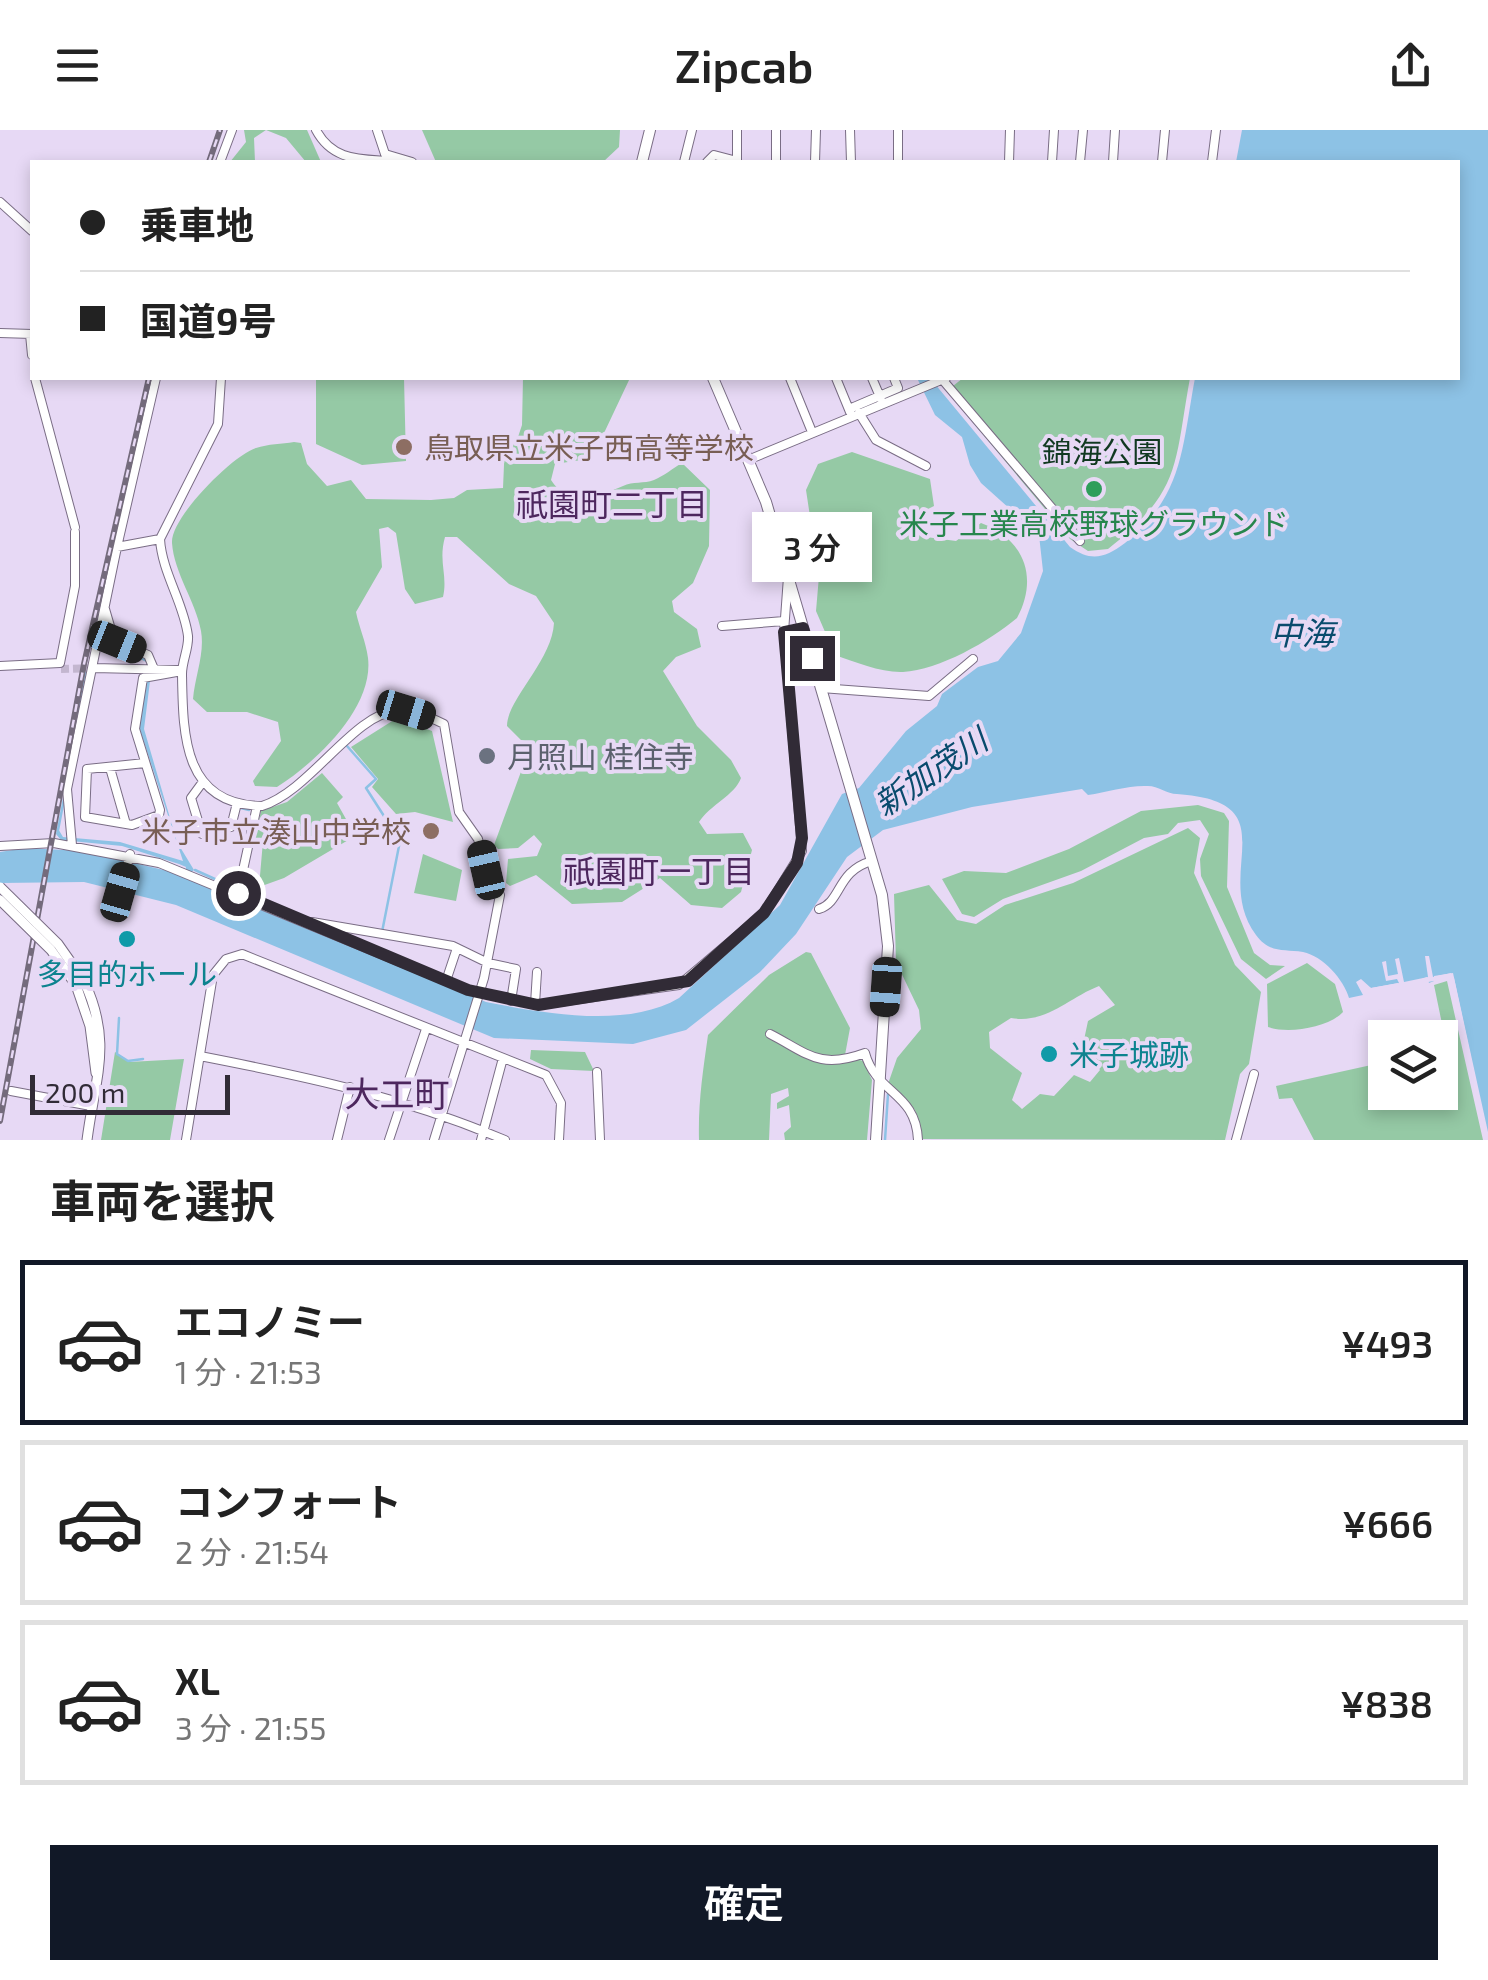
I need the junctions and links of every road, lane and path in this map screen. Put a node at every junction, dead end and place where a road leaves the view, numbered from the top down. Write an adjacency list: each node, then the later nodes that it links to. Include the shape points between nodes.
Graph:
1 (232, 130): 17 (street)
2 (316, 130): 18 (street, via 346,158)
3 (377, 130): 19 (street, via 385,154)
4 (650, 130): 20 (highway)
5 (692, 130): 21 (street)
6 (736, 130): 22 (street)
7 (776, 130): 23 (street)
8 (816, 130): 24 (street)
9 (850, 130): 25 (street)
10 (898, 130): 26 (street)
11 (1010, 130): 27 (street)
12 (1054, 130): 28 (street)
13 (1083, 130): 29 (street)
14 (1115, 130): 30 (street)
15 (1165, 130): 31 (street)
16 (1216, 130): 32 (street)
17 (221, 160)
18 (372, 160)
19 (405, 160)
20 (642, 160)
21 (684, 160)
22 (737, 160)
23 (776, 160)
24 (815, 160)
25 (851, 160)
26 (898, 160)
27 (1009, 160)
28 (1052, 160)
29 (1080, 160)
30 (1113, 160)
31 (1162, 160)
32 (1212, 160)
33 (0, 202): 34 (street)
34 (30, 229)
35 (0, 333): 36 (street)
36 (30, 334)
37 (36, 380): 62 (street, via 73,527 74,586 60,663)
38 (156, 380): 54 (street)
39 (221, 380): 52 (street, via 218,424)
40 (715, 380): 50 (highway)
41 (791, 380): 49 (street)
42 (837, 380): 48 (street)
43 (873, 380): 47 (street)
44 (895, 380): 47 (street, via 898,388)
45 (939, 380): 47 (street)
46 (942, 380): 53 (street)
47 (881, 399): 48 (street)
48 (853, 412): 49 (street); 51 (street, via 876,440)
49 (812, 432): 50 (street)
50 (748, 460): 55 (highway)
51 (926, 466)
52 (160, 539): 54 (street); 66 (street, via 188,634)
53 (1080, 540)
54 (117, 548): 56 (street)
55 (788, 577): 57 (street); 59 (highway)
56 (104, 606): 65 (street, via 114,640 148,654); 74 (street, via 67,789)
57 (784, 621): 58 (street); 60 (street)
58 (722, 626)
59 (803, 628): 60 (street); 67 (highway)
60 (784, 632): 91 (street, via 802,838 797,863 764,913 680,985)
61 (973, 659): 67 (street, via 929,696)
62 (0, 667): 64 (street)
63 (94, 668): 65 (street)
64 (61, 669)
65 (151, 671): 66 (street); 68 (street, via 136,729)
66 (182, 671): 70 (street, via 189,750)
67 (820, 688): 77 (highway)
68 (145, 764): 69 (street); 73 (street, via 160,813)
69 (110, 768): 73 (street); 73 (street, via 87,769 85,817)
70 (202, 783): 71 (street); 71 (street, via 191,798 202,834 231,827)
71 (238, 803): 72 (street)
72 (257, 806): 80 (street); 85 (street, via 295,790 344,742 386,714 406,710 444,724 459,812 478,838 500,894)
73 (126, 824)
74 (72, 841): 75 (street); 76 (street)
75 (0, 846)
76 (129, 857): 79 (street); 80 (street)
77 (872, 861): 82 (street, via 851,868 827,907); 99 (highway, via 888,946)
78 (0, 887): 88 (main road, bridge, via 58,944)
79 (120, 892)
80 (238, 893): 83 (street)
81 (0, 900): 88 (main road, bridge)
82 (819, 909)
83 (303, 921): 84 (street); 87 (street)
84 (457, 948): 85 (street); 87 (street)
85 (488, 963): 89 (street); 90 (street, via 516,969)
86 (537, 972): 91 (street)
87 (446, 981): 89 (street)
88 (80, 983): 103 (main road, via 96,1073)
89 (478, 996): 90 (street); 94 (street)
90 (511, 1000): 91 (street)
91 (535, 1004)
92 (426, 1029): 94 (street); 95 (street, via 242,954 226,959 213,975); 102 (street)
93 (770, 1034): 99 (street, via 832,1062 865,1053)
94 (463, 1045): 96 (street); 104 (street)
95 (200, 1056): 100 (street); 107 (street)
96 (503, 1058): 105 (street); 112 (street, via 552,1081 561,1103)
97 (597, 1072): 113 (street)
98 (1254, 1074): 116 (street)
99 (880, 1085): 114 (highway); 115 (street, via 905,1101)
100 (350, 1087): 102 (street); 108 (street)
101 (11, 1091): 103 (street)
102 (402, 1102): 104 (street); 109 (street)
103 (91, 1106): 106 (main road)
104 (442, 1112): 105 (street); 110 (street)
105 (482, 1136): 111 (street)
106 (87, 1140)
107 (186, 1140)
108 (337, 1140)
109 (389, 1140)
110 (434, 1140)
111 (505, 1140)
112 (559, 1140)
113 (600, 1140)
114 (876, 1140)
115 (918, 1140)
116 (1236, 1140)

